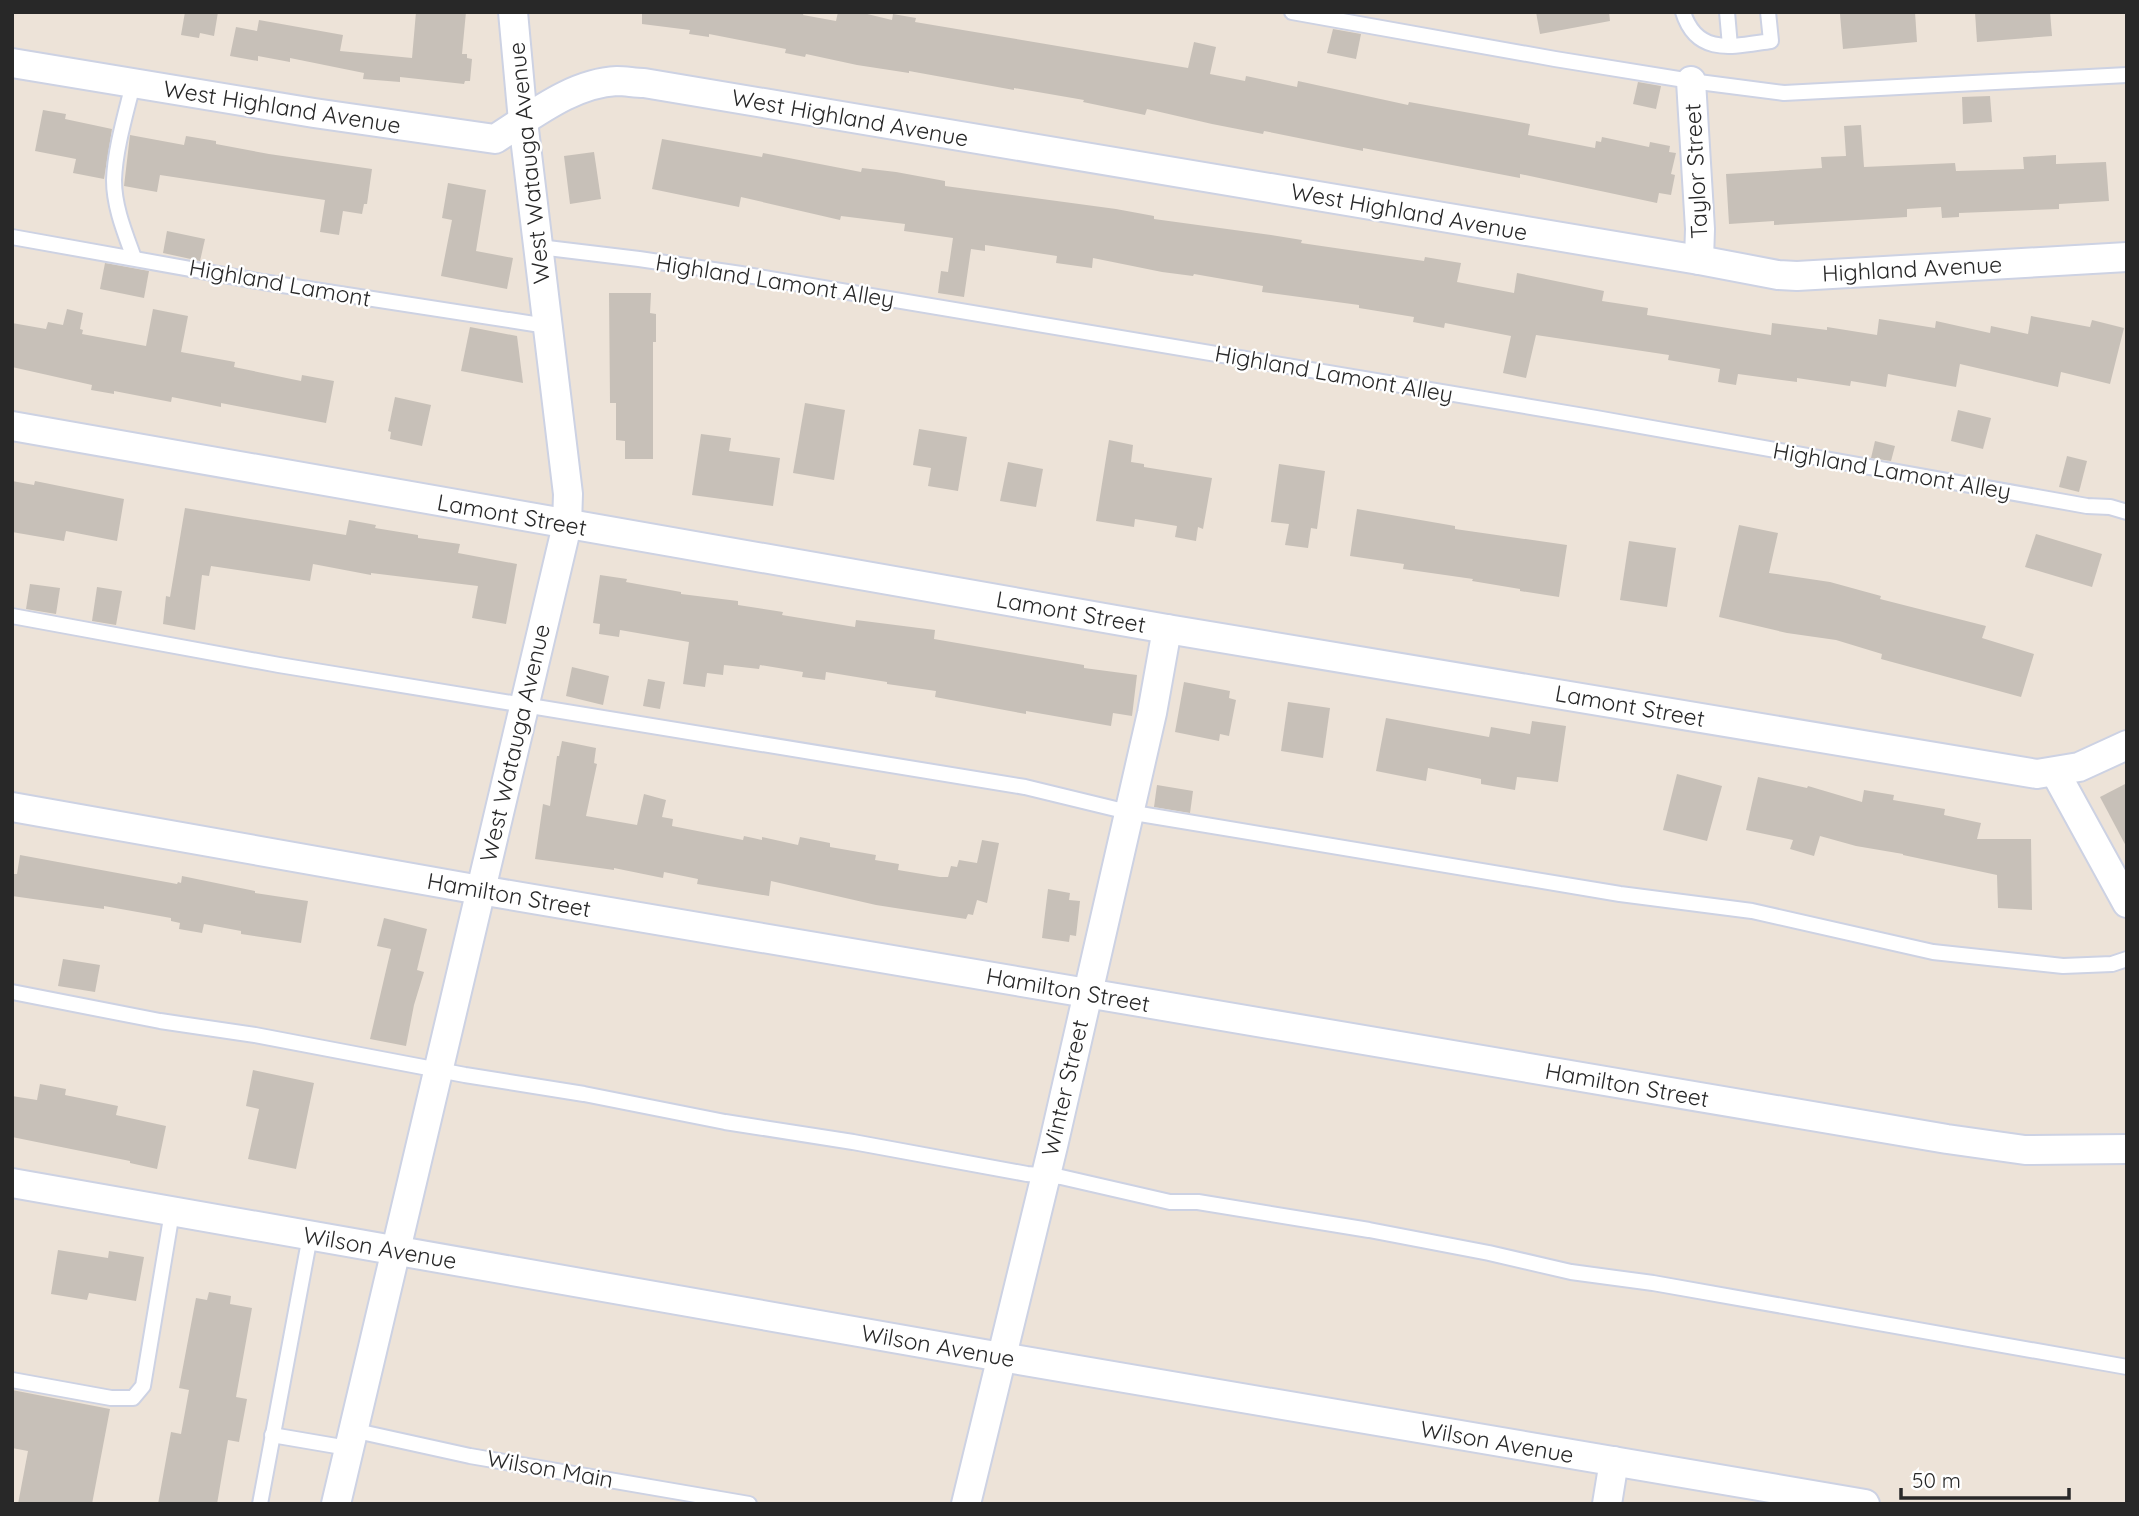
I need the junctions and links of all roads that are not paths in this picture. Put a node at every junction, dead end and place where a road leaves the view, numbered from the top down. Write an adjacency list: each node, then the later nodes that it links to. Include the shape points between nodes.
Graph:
1 (513, 12): 11 (street, West Watauga Avenue)
2 (1292, 12): 9 (lane)
3 (1683, 12): 6 (lane, via 1698,39)
4 (1727, 12): 6 (lane)
5 (1768, 12): 6 (lane, via 1770,41)
6 (1730, 47)
7 (12, 63): 10 (street, West Highland Avenue)
8 (2127, 75): 9 (lane, via 1784,93)
9 (1691, 81): 16 (street, Taylor Street)
10 (133, 84): 11 (street, West Highland Avenue, via 495,139); 15 (lane, via 114,179 119,216)
11 (523, 121): 13 (street, West Watauga Avenue); 16 (street, West Highland Avenue, via 592,86 616,81 644,83)
12 (12, 237): 15 (lane, Highland Lamont)
13 (539, 247): 17 (street, West Watauga Avenue); 19 (lane, Highland Lamont Alley, via 741,274)
14 (2127, 257): 16 (street, Highland Avenue, via 1797,276)
15 (134, 258): 17 (lane, Highland Lamont)
16 (1699, 260)
17 (547, 326): 20 (street, West Watauga Avenue)
18 (12, 426): 20 (street, Lamont Street)
19 (2127, 512)
20 (568, 525): 22 (street, Lamont Street); 23 (street, West Watauga Avenue)
21 (12, 616): 23 (lane)
22 (1167, 629): 25 (street, Lamont Street, via 2037,774); 27 (street, Winter Street)
23 (524, 706): 27 (lane, via 1024,787); 28 (street, West Watauga Avenue)
24 (2127, 745): 25 (street, Lamont Street, via 2079,767)
25 (2055, 772): 29 (street)
26 (12, 807): 28 (street, Hamilton Street)
27 (1128, 812): 30 (lane, via 1620,894 1752,911 1933,952 2063,967); 32 (street, Winter Street)
28 (480, 890): 32 (street, Hamilton Street); 33 (street, West Watauga Avenue)
29 (2127, 903)
30 (2127, 959)
31 (12, 992): 33 (lane)
32 (1086, 993): 34 (street, Hamilton Street, via 1947,1139 2025,1150); 35 (street, Winter Street)
33 (440, 1070): 35 (lane); 39 (street, West Watauga Avenue)
34 (2127, 1149)
35 (1046, 1176): 40 (street, Winter Street); 41 (lane, via 1170,1202 1198,1202 1369,1230 1571,1272)
36 (12, 1183): 37 (street, Wilson Avenue)
37 (172, 1212): 38 (street, Wilson Avenue); 42 (lane, via 143,1386 133,1398)
38 (310, 1236): 39 (street, Wilson Avenue); 43 (lane)
39 (396, 1250): 40 (street, Wilson Avenue); 44 (street, West Watauga Avenue)
40 (1001, 1357): 45 (street, Wilson Avenue); 49 (street, Winter Street)
41 (2127, 1367)
42 (12, 1380)
43 (271, 1435): 44 (lane, Wilson Main); 46 (lane)
44 (350, 1439): 47 (street, West Watauga Avenue); 48 (lane, Wilson Main)
45 (1614, 1461): 50 (street); 51 (street, Wilson Avenue)
46 (260, 1504)
47 (336, 1504)
48 (749, 1504)
49 (966, 1504)
50 (1607, 1504)
51 (1865, 1504)

